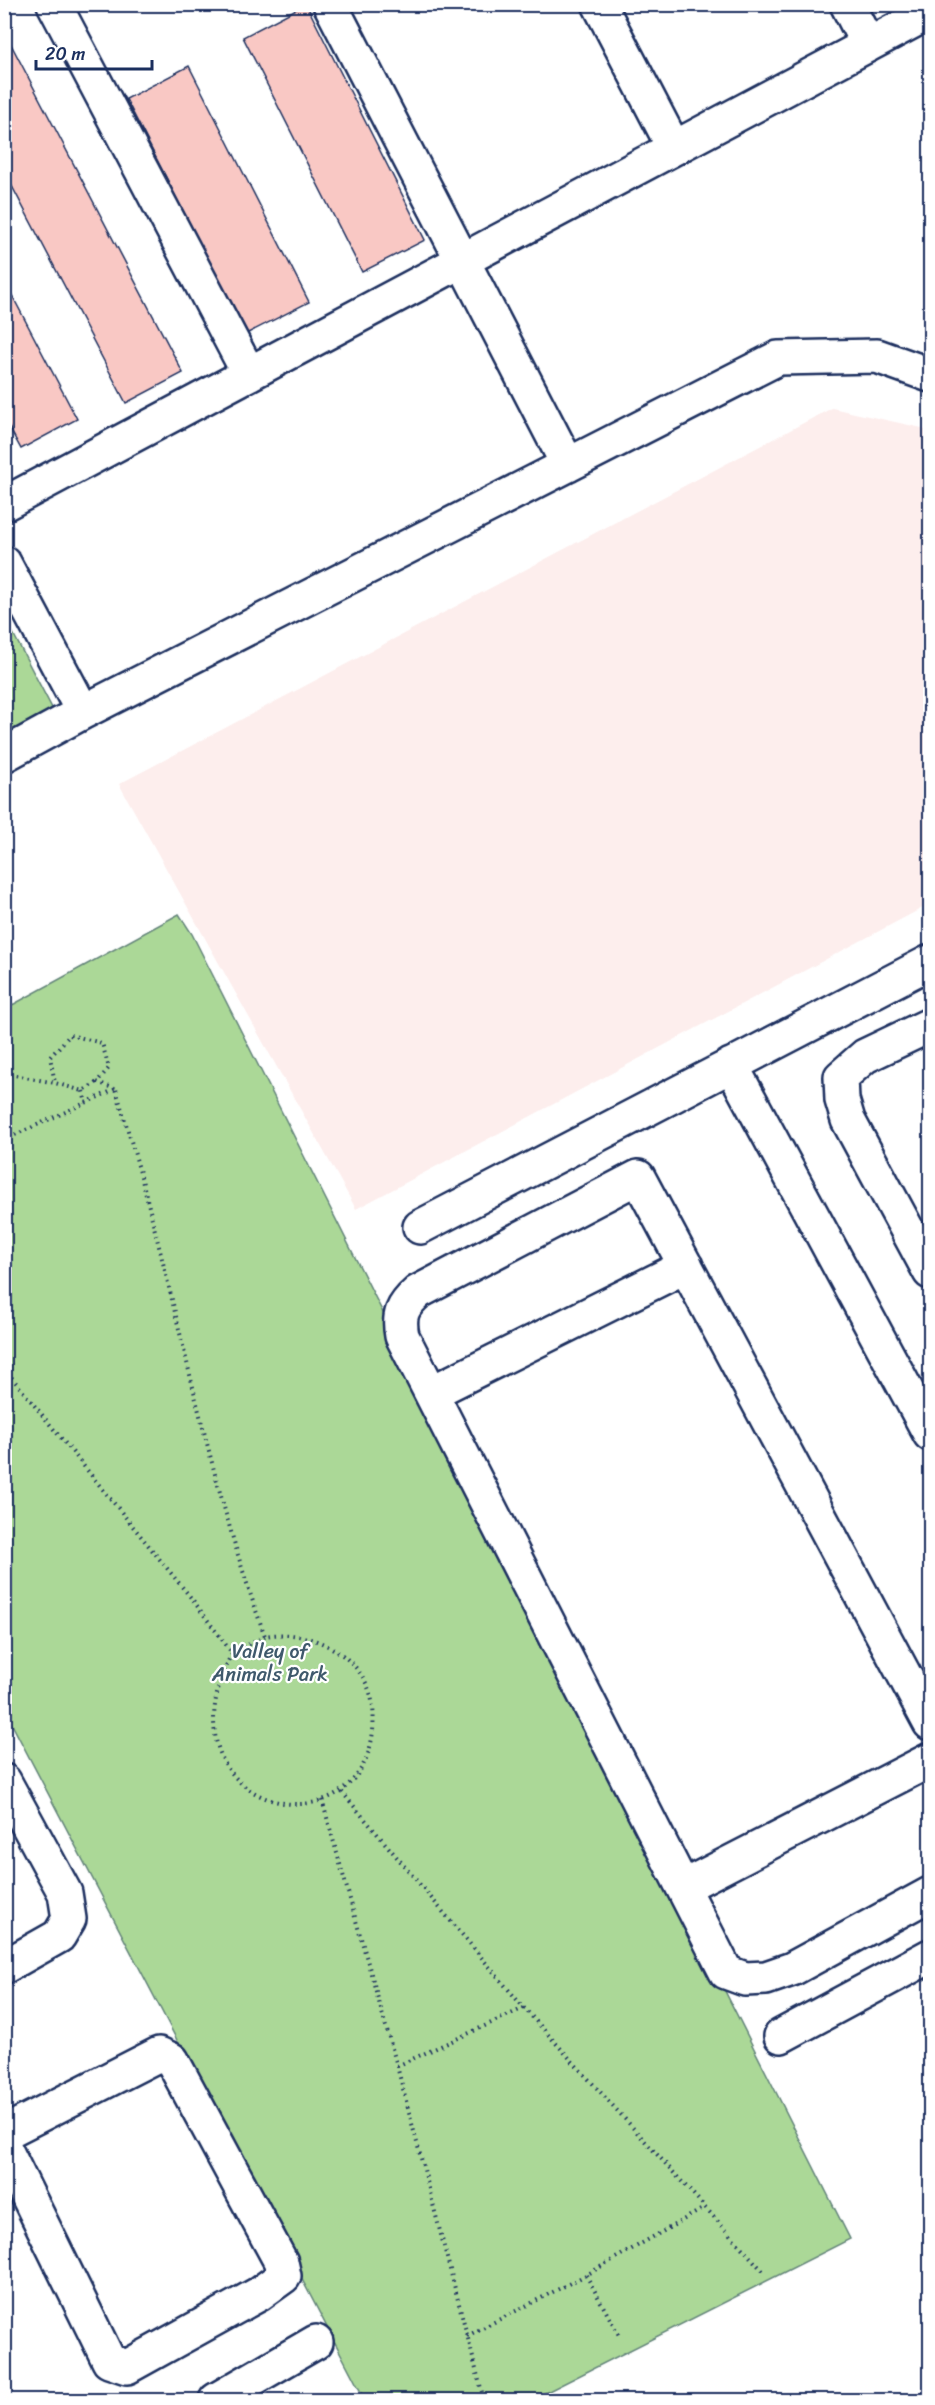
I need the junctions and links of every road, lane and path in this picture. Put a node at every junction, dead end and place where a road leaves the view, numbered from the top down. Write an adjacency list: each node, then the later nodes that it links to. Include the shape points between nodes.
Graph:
1 (54, 4): 9 (street)
2 (330, 4): 8 (street)
3 (599, 4): 7 (street)
4 (847, 4): 6 (street)
5 (930, 12): 6 (street)
6 (868, 45): 7 (street)
7 (674, 148): 8 (street)
8 (462, 261): 9 (street); 11 (street)
9 (249, 374): 12 (street)
10 (930, 375): 11 (street, via 877,356 778,358)
11 (568, 465): 14 (street)
12 (4, 504)
13 (4, 563): 14 (street)
14 (83, 712): 15 (street)
15 (4, 756)
16 (930, 962): 18 (street)
17 (930, 1025): 28 (street, via 866,1056 840,1077 848,1120)
18 (731, 1065): 26 (street); 31 (street)
19 (4, 1073): 21 (path)
20 (98, 1082): 21 (path, via 109,1068 102,1043 70,1035 51,1057); 22 (path); 23 (path)
21 (55, 1083): 23 (path)
22 (116, 1089): 24 (path); 32 (path, via 243,1575)
23 (83, 1091): 24 (path)
24 (86, 1103): 25 (path)
25 (4, 1140)
26 (420, 1227)
27 (686, 1266): 30 (street); 30 (street, via 638,1177 418,1292 405,1303 399,1317 402,1336); 34 (street)
28 (930, 1272)
29 (4, 1368): 33 (path)
30 (431, 1393): 39 (street)
31 (930, 1434)
32 (264, 1636): 33 (path); 37 (path, via 294,1635 321,1643 354,1665 371,1691 374,1721 367,1758)
33 (232, 1653): 38 (path, via 221,1676 213,1721 216,1744 225,1764 244,1786 275,1801 298,1804)
34 (930, 1723)
35 (930, 1760): 39 (street)
36 (4, 1780): 42 (street, via 65,1893 69,1918 59,1936)
37 (342, 1792): 38 (path); 43 (path)
38 (322, 1800): 45 (path)
39 (683, 1887): 40 (street, via 726,1972 745,1979 766,1978 792,1969)
40 (930, 1894)
41 (927, 1966): 44 (street)
42 (4, 1967)
43 (524, 2008): 45 (path); 48 (path)
44 (781, 2036)
45 (397, 2067): 51 (path)
46 (4, 2133): 47 (street, via 159,2054 172,2060 281,2262 284,2276 259,2294 127,2367 118,2366 110,2361)
47 (4, 2147)
48 (704, 2208): 49 (path); 50 (path)
49 (763, 2271)
50 (586, 2276): 51 (path); 52 (path)
51 (467, 2336): 55 (path)
52 (620, 2337)
53 (316, 2342): 54 (street)
54 (216, 2400)
55 (484, 2400)

